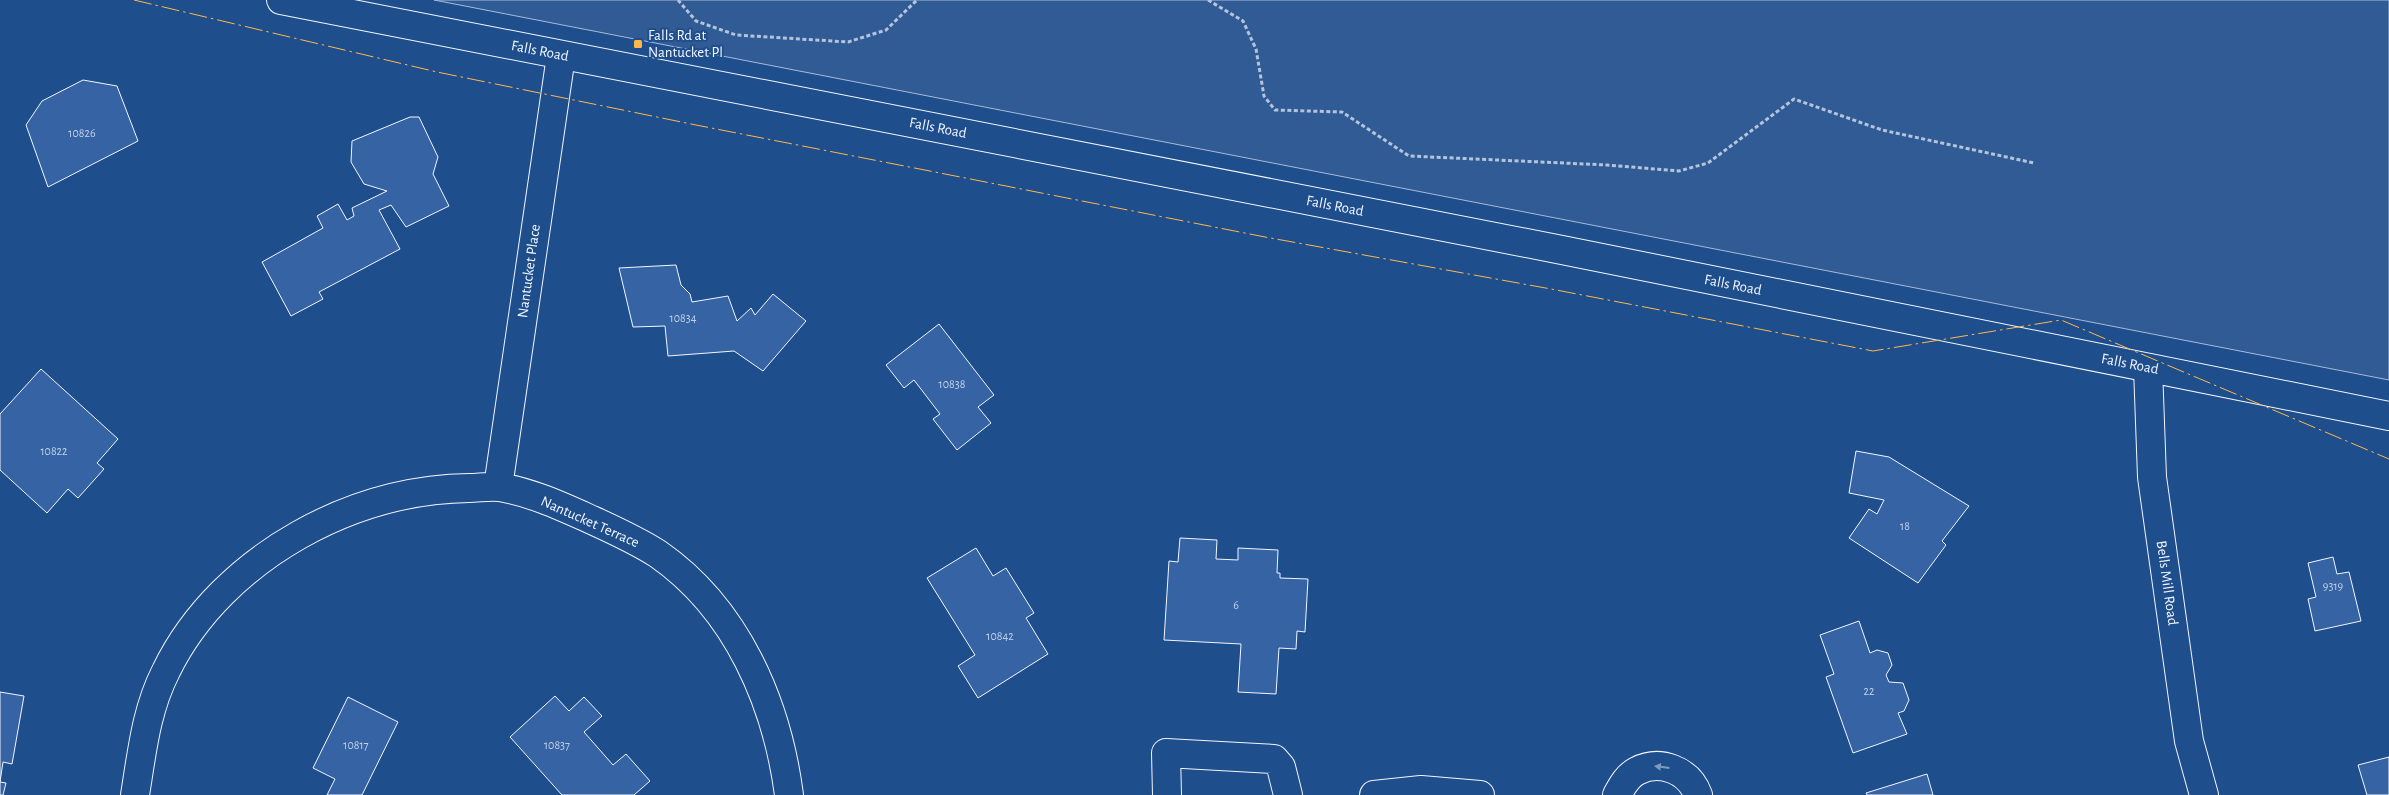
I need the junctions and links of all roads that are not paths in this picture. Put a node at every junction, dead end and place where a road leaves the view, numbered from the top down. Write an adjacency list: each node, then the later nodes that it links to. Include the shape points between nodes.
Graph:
1 (281, 0): 2 (main road, Falls Road)
2 (561, 56): 3 (main road, Falls Road, via 1562,250); 5 (main road, Nantucket Place)
3 (2148, 368): 4 (main road, Falls Road); 14 (main road, Bells Mill Road, via 2152,477 2190,741)
4 (2389, 416)
5 (498, 487): 6 (main road, Nantucket Terrace, via 429,491 372,503 330,518 263,557 212,604 187,635 166,670 150,709); 7 (main road, Nantucket Terrace, via 556,504 606,527 659,555 694,585 743,648 767,700)
6 (135, 795)
7 (789, 795)
8 (1167, 795): 9 (main road, via 1166,753 1274,759 1281,767)
9 (1288, 795)
10 (1374, 795): 11 (main road, via 1422,790)
11 (1480, 795)
12 (1617, 795): 13 (main road, one-way to 12, via 1690,780 1678,770 1664,766 1649,766 1635,772)
13 (1698, 795)
14 (2204, 795)

